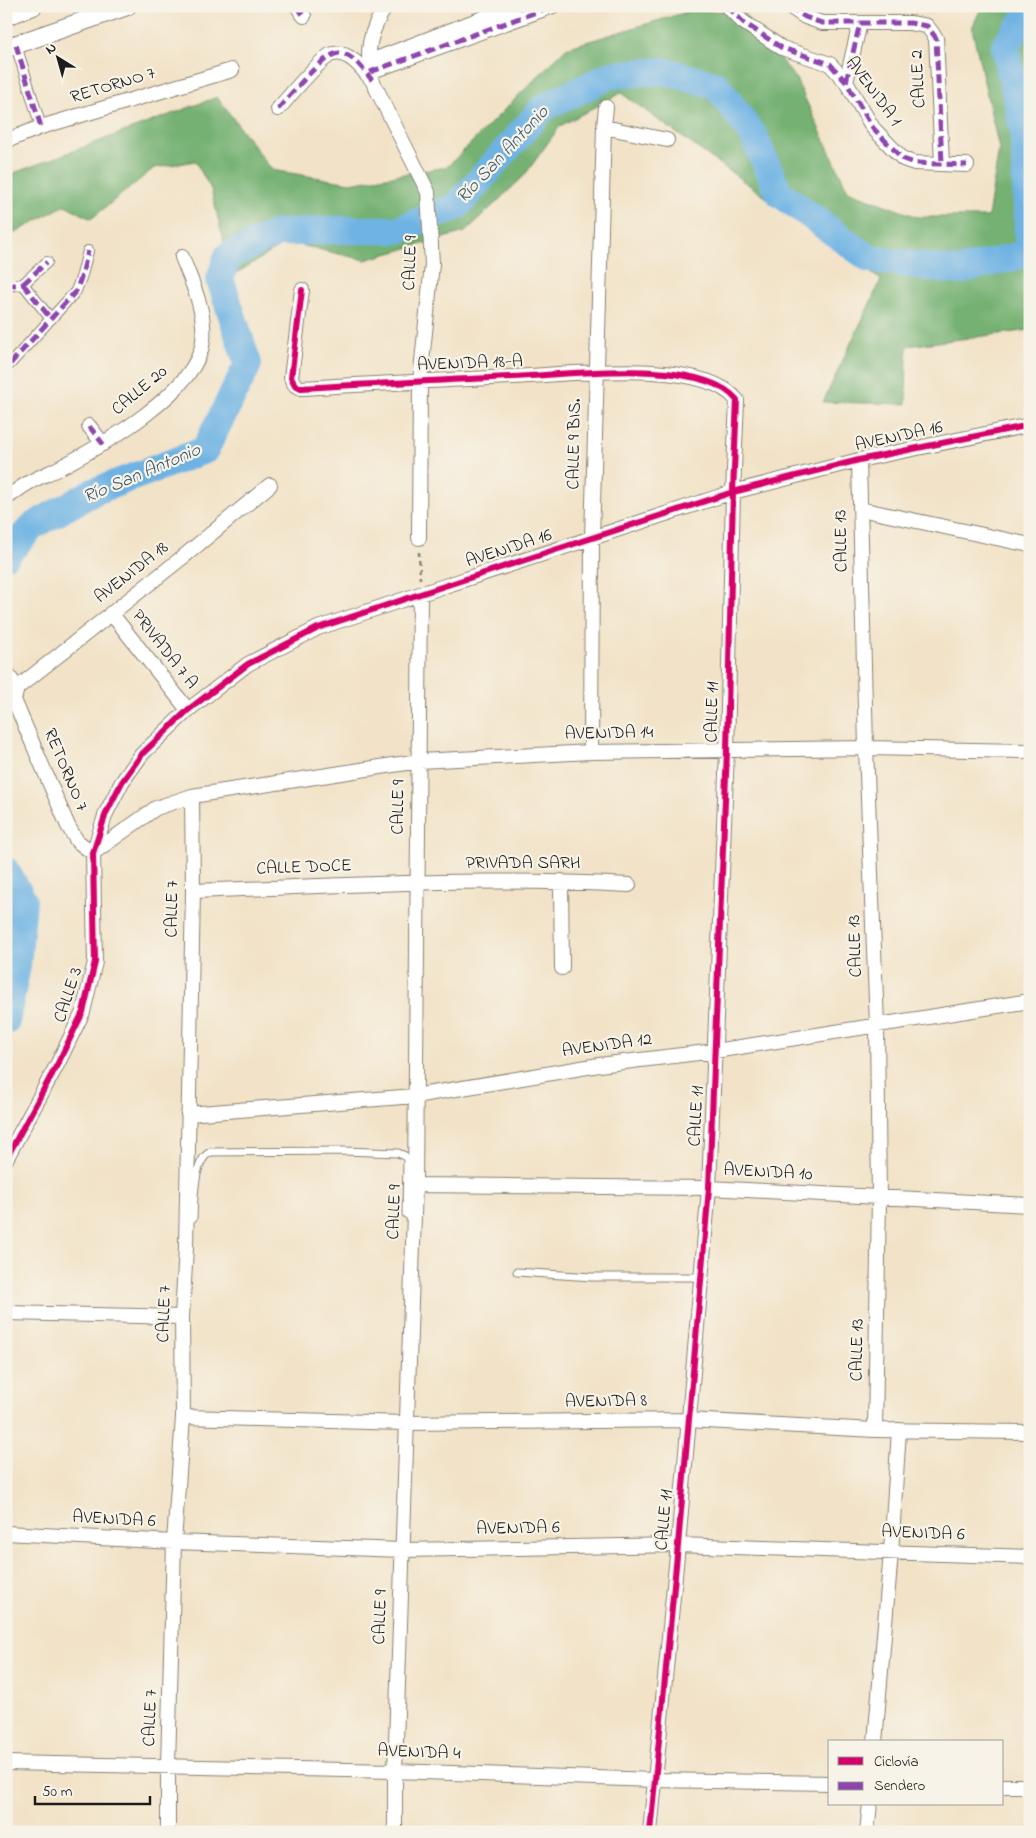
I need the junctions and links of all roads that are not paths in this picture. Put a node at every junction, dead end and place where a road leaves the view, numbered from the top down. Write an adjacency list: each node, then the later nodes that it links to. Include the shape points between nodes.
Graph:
1 (33, 6): 8 (street)
2 (127, 6): 10 (street)
3 (386, 6): 12 (street, via 376,22 369,44)
4 (514, 6): 12 (street)
5 (553, 6): 12 (street)
6 (727, 6): 13 (street, AVENIDA 1, via 743,22 782,48 830,64)
7 (789, 6): 9 (street, via 822,23)
8 (6, 16)
9 (860, 24): 13 (street); 20 (street, CALLE 2, via 927,26 936,38)
10 (11, 47): 17 (street)
11 (232, 70): 17 (street, RETORNO 7)
12 (370, 72): 15 (street, CALLE 9, via 347,56 331,55); 31 (street, CALLE 9, via 428,192 432,264)
13 (846, 82): 20 (street, AVENIDA 1, via 873,128 904,159 914,163)
14 (606, 106): 16 (street, CALLE 9 BIS.)
15 (278, 110)
16 (604, 126): 18 (street); 30 (street, CALLE 9 BIS.)
17 (41, 127): 19 (street, RETORNO 7)
18 (667, 140)
19 (6, 141)
20 (942, 163): 21 (street, AVENIDA 1)
21 (967, 165)
22 (88, 251): 28 (street, via 76,291)
23 (182, 257): 35 (street, CALLE 20, via 204,327 197,360 173,391)
24 (47, 262): 25 (street)
25 (23, 284): 26 (street); 28 (street)
26 (6, 286)
27 (302, 290): 31 (street, AVENIDA 18-A, via 291,378 295,385 301,388)
28 (51, 319): 29 (street)
29 (10, 364)
30 (596, 372): 31 (street, AVENIDA 18-A); 32 (street, AVENIDA 18-A, via 632,371 682,376 723,388); 42 (street, CALLE 9 BIS.)
31 (420, 380): 41 (street, CALLE 9)
32 (737, 400): 38 (street, CALLE 11)
33 (1030, 425): 36 (street, AVENIDA 16)
34 (89, 426): 35 (street)
35 (103, 444): 39 (street, CALLE 20, via 26,484)
36 (859, 460): 38 (street, AVENIDA 16); 40 (street, CALLE 13)
37 (270, 485): 45 (street, AVENIDA 18)
38 (733, 492): 42 (street, AVENIDA 16); 50 (street, CALLE 11)
39 (6, 498)
40 (860, 509): 43 (street); 49 (street, CALLE 13)
41 (419, 538)
42 (592, 538): 44 (street, AVENIDA 16); 52 (street, CALLE 9 BIS.)
43 (1030, 545)
44 (420, 594): 48 (street, AVENIDA 16, via 318,628 248,664); 53 (street, CALLE 9)
45 (111, 613): 47 (street, AVENIDA 18); 48 (street, PRIVADA 7 A)
46 (6, 672): 47 (street, RETORNO 7)
47 (17, 688): 55 (street, RETORNO 7, via 14,700 68,826 77,840)
48 (188, 710): 55 (street, AVENIDA 16, via 142,754 122,782 106,813)
49 (866, 748): 50 (street, AVENIDA 14); 51 (street, AVENIDA 14); 62 (street, CALLE 13)
50 (727, 751): 52 (street, AVENIDA 14); 63 (street, CALLE 11)
51 (1030, 751)
52 (591, 752): 53 (street, AVENIDA 14)
53 (419, 761): 54 (street, AVENIDA 14); 57 (street, CALLE 9)
54 (192, 796): 55 (street, via 156,808); 59 (street, CALLE 7)
55 (93, 853): 66 (street, CALLE 3, via 95,962 83,1012)
56 (561, 881): 57 (street, PRIVADA SARH); 58 (street, PRIVADA SARH); 60 (street)
57 (416, 883): 59 (street, CALLE DOCE); 64 (street, CALLE 9)
58 (629, 885)
59 (193, 891): 65 (street, CALLE 7)
60 (562, 968)
61 (1030, 1001): 62 (street, AVENIDA 12)
62 (878, 1025): 63 (street, AVENIDA 12); 69 (street, CALLE 13)
63 (715, 1051): 64 (street, AVENIDA 12, via 599,1065); 68 (street, CALLE 11)
64 (415, 1096): 65 (street, AVENIDA 12); 67 (street, CALLE 9)
65 (188, 1114): 72 (street, CALLE 7)
66 (6, 1159)
67 (415, 1185): 68 (street, AVENIDA 10); 71 (street, CALLE 9)
68 (708, 1188): 69 (street, AVENIDA 10); 74 (street, CALLE 11)
69 (878, 1198): 70 (street, AVENIDA 10); 80 (street, CALLE 13)
70 (1030, 1205)
71 (414, 1220): 72 (lane, via 406,1214 407,1160 398,1153 211,1152 204,1157 197,1172 191,1240); 79 (street, CALLE 9)
72 (186, 1247): 76 (street, CALLE 7)
73 (517, 1272): 74 (lane, via 592,1277)
74 (702, 1277): 78 (street, CALLE 11)
75 (6, 1314): 76 (street)
76 (182, 1317): 77 (street, CALLE 7)
77 (183, 1417): 79 (street, AVENIDA 8); 84 (street, CALLE 7)
78 (688, 1420): 79 (street, AVENIDA 8); 80 (street, AVENIDA 8); 85 (street, CALLE 11)
79 (406, 1423): 86 (street, CALLE 9)
80 (875, 1430): 81 (street, AVENIDA 8)
81 (899, 1430): 82 (street, AVENIDA 8); 87 (street)
82 (1030, 1432)
83 (6, 1533): 84 (street, AVENIDA 6)
84 (174, 1542): 86 (street, AVENIDA 6); 91 (street, CALLE 7)
85 (678, 1545): 86 (street, AVENIDA 6); 87 (street, AVENIDA 6); 93 (street, CALLE 11)
86 (402, 1550): 92 (street, CALLE 9)
87 (892, 1552): 88 (street, AVENIDA 6); 89 (street)
88 (1030, 1557)
89 (875, 1740)
90 (6, 1763): 91 (street, AVENIDA 4)
91 (168, 1766): 92 (street, AVENIDA 4); 98 (street, CALLE 7)
92 (395, 1771): 93 (street, AVENIDA 4); 99 (street, CALLE 9)
93 (654, 1780): 94 (street, AVENIDA 4); 100 (street, CALLE 11)
94 (828, 1783)
95 (1004, 1786): 96 (street)
96 (1030, 1786)
97 (870, 1806): 101 (street)
98 (168, 1832)
99 (395, 1832)
100 (650, 1832)
101 (867, 1832)

